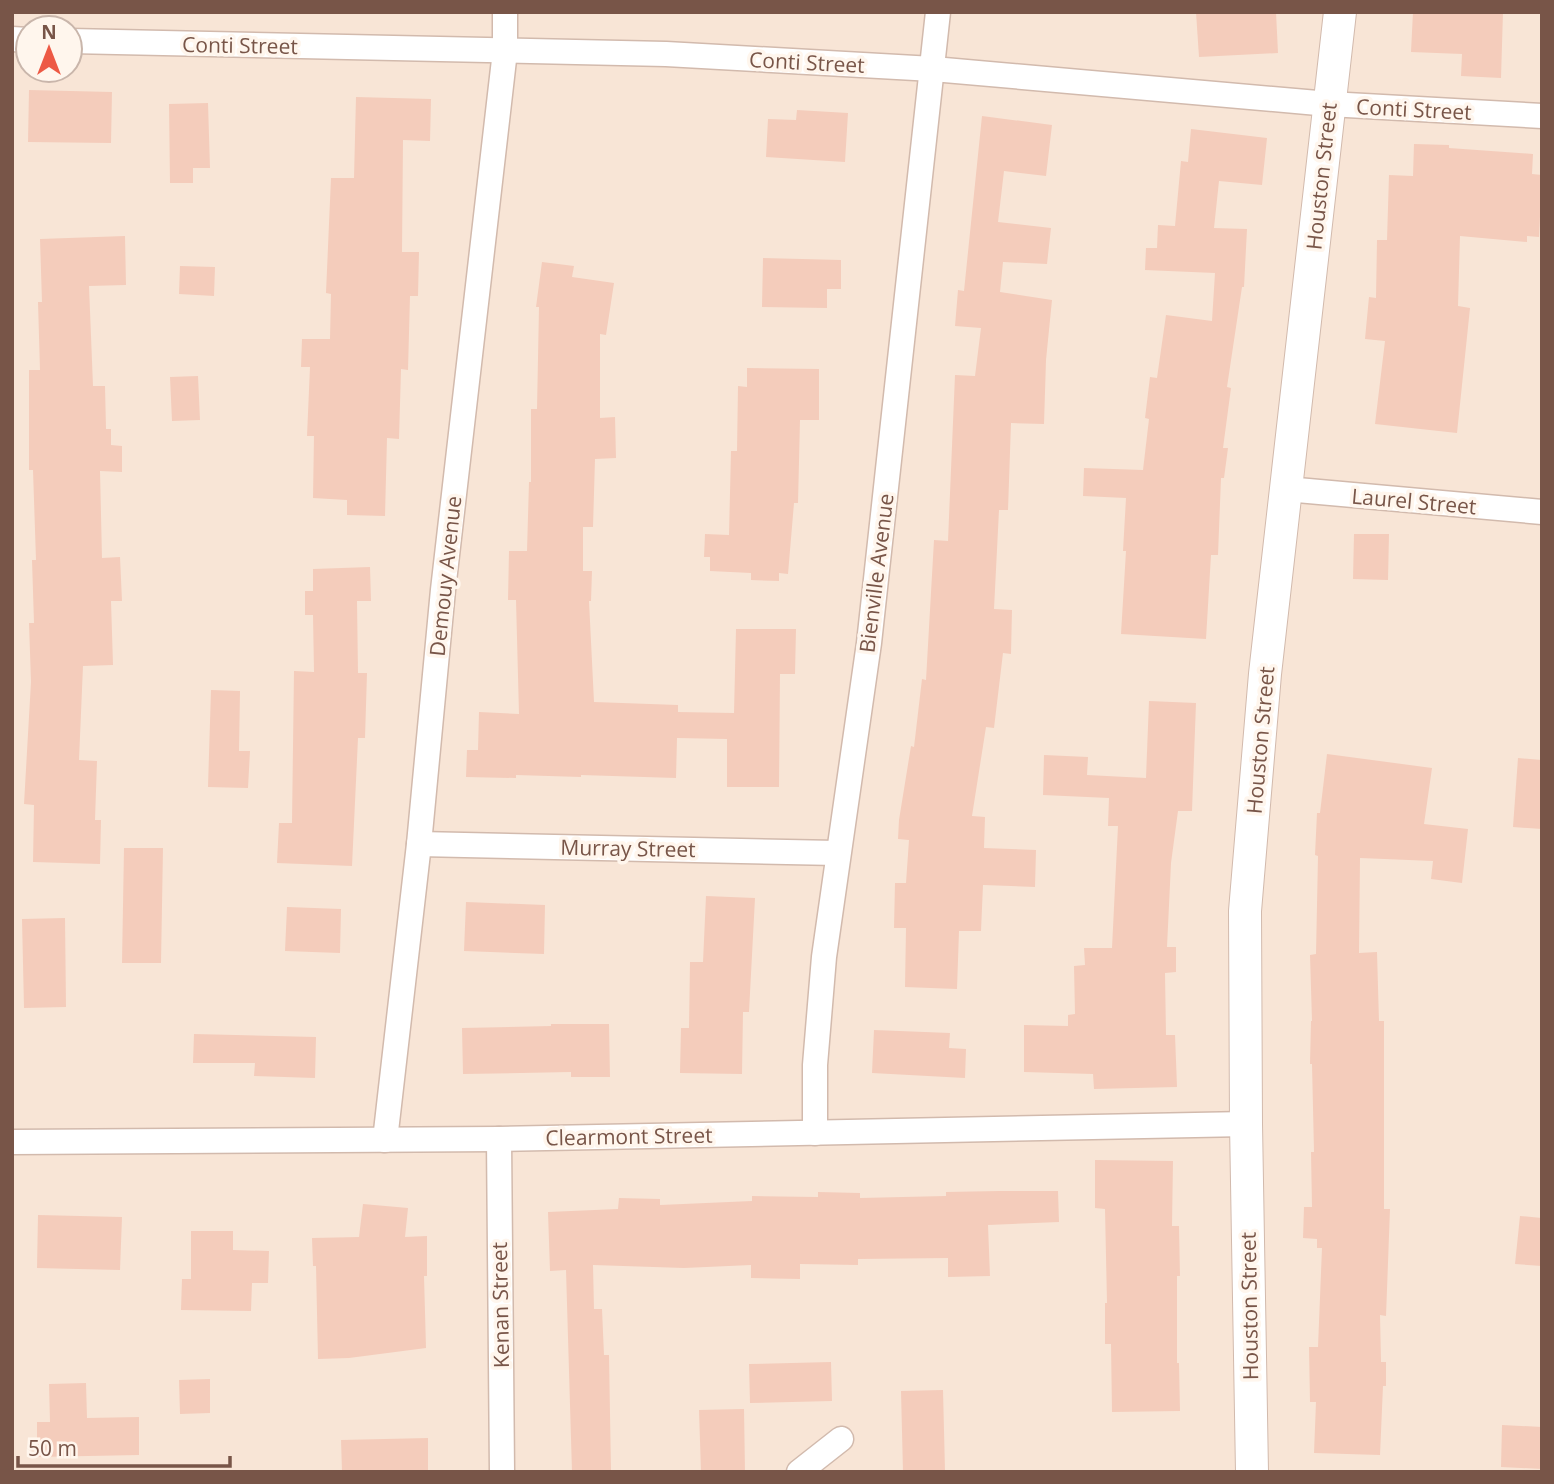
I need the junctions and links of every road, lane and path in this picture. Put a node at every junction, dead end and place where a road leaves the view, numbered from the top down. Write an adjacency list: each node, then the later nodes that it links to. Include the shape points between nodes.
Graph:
1 (505, 12): 5 (street, Demouy Avenue)
2 (938, 12): 6 (street, Bienville Avenue)
3 (1340, 12): 7 (street, Houston Street)
4 (84, 41): 5 (street, Conti Street)
5 (505, 51): 6 (street, Conti Street, via 666,54); 11 (street, Demouy Avenue, via 443,590)
6 (933, 69): 7 (street, Conti Street); 12 (street, Bienville Avenue, via 869,643)
7 (1329, 104): 8 (street, Conti Street); 9 (street, Houston Street)
8 (1542, 116)
9 (1286, 489): 10 (street, Laurel Street); 13 (street, Houston Street, via 1245,911)
10 (1542, 512)
11 (419, 844): 12 (street, Murray Street); 16 (street, Demouy Avenue)
12 (837, 853): 14 (street, Bienville Avenue, via 815,1065)
13 (1246, 1124): 14 (street, Clearmont Street); 21 (street, Houston Street)
14 (816, 1133): 15 (street, Clearmont Street)
15 (499, 1139): 16 (street, Clearmont Street); 19 (street, Kenan Street)
16 (385, 1140): 17 (street, Clearmont Street)
17 (12, 1142)
18 (841, 1438): 20 (street)
19 (502, 1472)
20 (799, 1472)
21 (1252, 1472)

